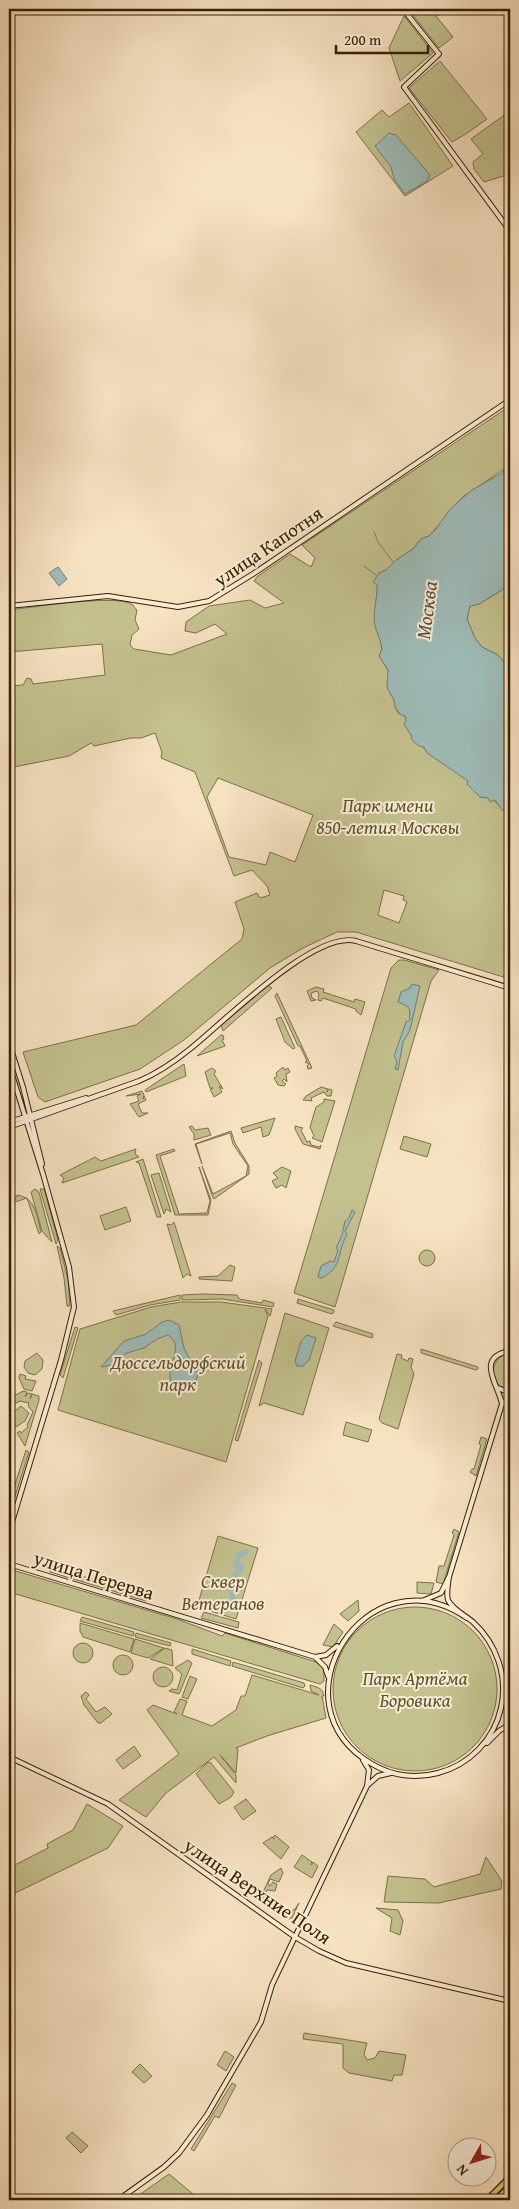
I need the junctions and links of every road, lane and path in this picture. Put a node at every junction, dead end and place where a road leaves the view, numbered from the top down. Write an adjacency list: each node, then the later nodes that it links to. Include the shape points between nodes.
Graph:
1 (403, 9): 2 (main road, via 438,54 404,87)
2 (510, 231)
3 (510, 400): 4 (main road, улица Капотня, via 209,601 178,608 108,596)
4 (9, 606)
5 (510, 988): 10 (main road, via 350,940 333,943 268,982 158,1072)
6 (9, 1043): 8 (main road)
7 (9, 1065): 9 (main road)
8 (28, 1105): 10 (main road); 11 (main road)
9 (22, 1107): 11 (main road); 12 (main road)
10 (42, 1114): 11 (main road); 16 (main road)
11 (28, 1118): 12 (main road); 14 (main road); 16 (main road)
12 (14, 1120): 13 (main road)
13 (9, 1122)
14 (18, 1124): 15 (main road); 16 (main road)
15 (9, 1127)
16 (32, 1131): 21 (main road, via 69,1268 74,1307)
17 (510, 1351): 18 (main road, via 500,1354 491,1366 491,1377)
18 (498, 1388): 19 (main road); 20 (main road)
19 (510, 1395): 20 (main road)
20 (502, 1404): 23 (main road)
21 (9, 1532)
22 (9, 1564): 27 (main road, улица Перерва)
23 (449, 1577): 24 (main road, via 440,1594); 25 (main road, via 449,1601)
24 (422, 1601): 25 (main road, via 445,1606); 26 (main road, via 395,1603 372,1612)
25 (467, 1618): 28 (main road, via 488,1640)
26 (341, 1642): 27 (main road, via 326,1655); 29 (main road)
27 (315, 1657): 29 (main road, via 325,1668)
28 (502, 1672): 30 (main road); 34 (main road, via 503,1697 496,1723 488,1739)
29 (329, 1681): 32 (main road, via 329,1702 335,1722 345,1740)
30 (510, 1697)
31 (510, 1724): 34 (main road)
32 (360, 1756): 35 (main road); 36 (main road, via 368,1770)
33 (9, 1757): 37 (main road, улица Верхние Поля, via 108,1804)
34 (470, 1758): 35 (main road, via 436,1774 413,1776)
35 (393, 1773): 36 (main road, via 378,1776)
36 (367, 1786): 37 (main road)
37 (296, 1938): 38 (main road, улица Верхние Поля, via 346,1963); 41 (main road, via 272,1984 261,2022 207,2115 164,2167)
38 (510, 2001)
39 (510, 2177): 42 (main road)
40 (510, 2186): 43 (main road)
41 (118, 2200)
42 (487, 2200)
43 (496, 2200)

